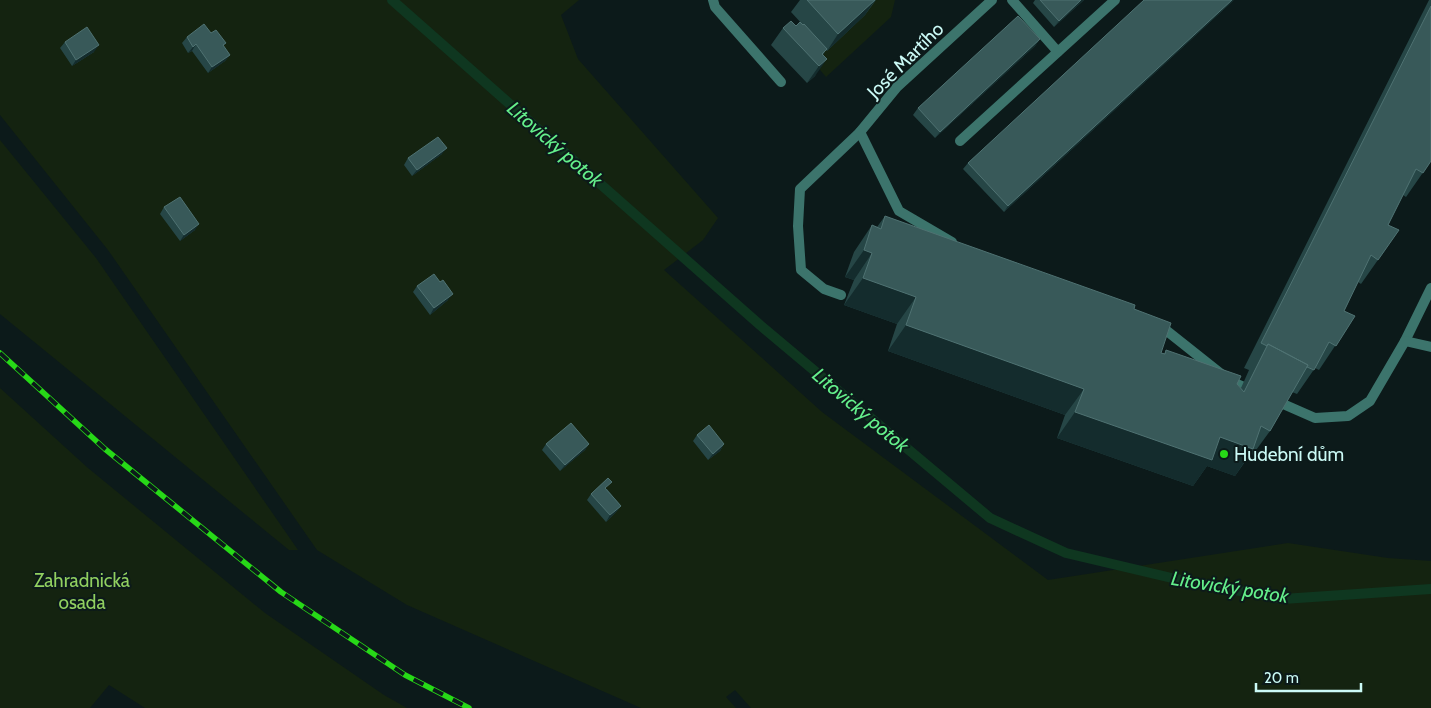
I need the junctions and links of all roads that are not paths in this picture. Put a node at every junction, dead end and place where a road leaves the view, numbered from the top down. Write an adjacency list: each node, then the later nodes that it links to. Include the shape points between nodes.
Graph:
1 (713, 0): 6 (street)
2 (992, 0): 7 (street, José Martího, via 897,87)
3 (1012, 0): 5 (street)
4 (1115, 0): 5 (street)
5 (1058, 52): 8 (street)
6 (781, 82)
7 (860, 132): 9 (street, via 898,211); 11 (street, José Martího, via 800,189 798,226 802,270 824,289)
8 (960, 141)
9 (958, 246)
10 (1431, 288): 13 (street)
11 (841, 295)
12 (1143, 320): 13 (street, via 1162,327 1230,382 1315,418 1348,416 1370,401)
13 (1405, 341): 14 (street)
14 (1431, 347)

